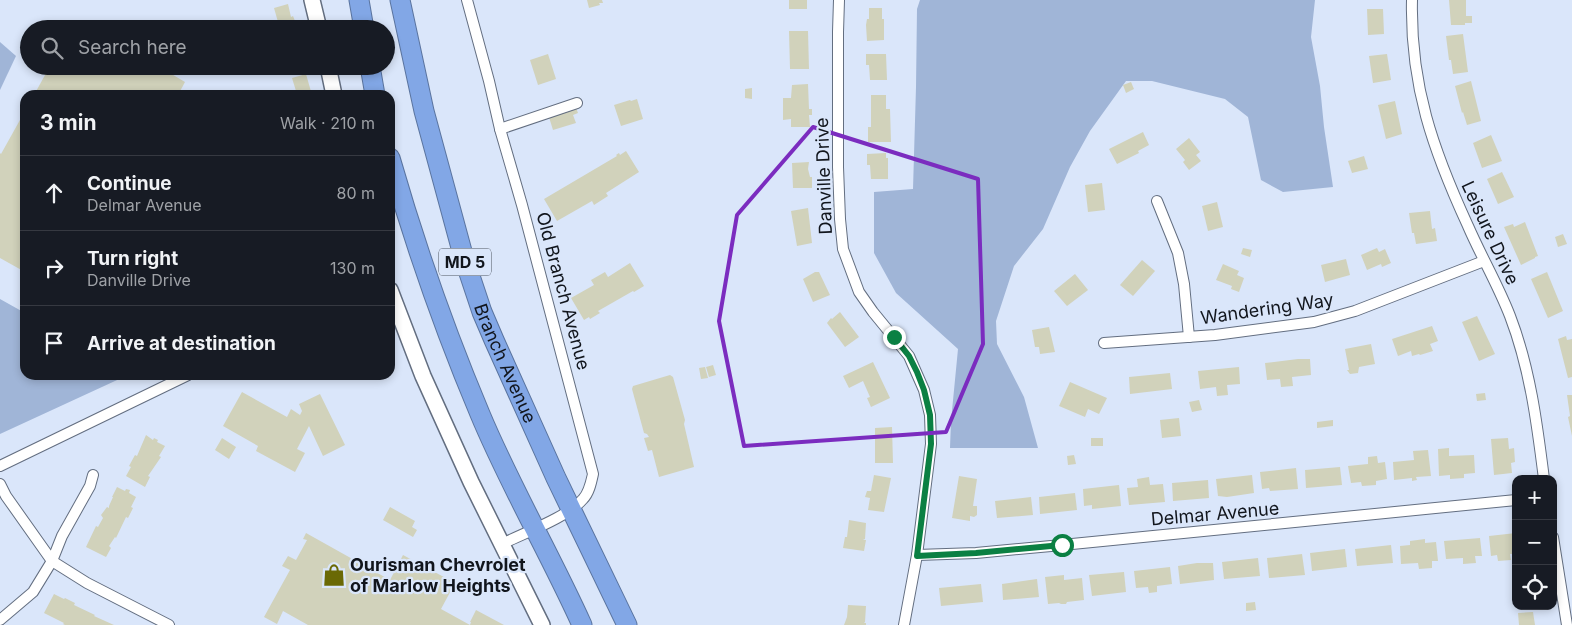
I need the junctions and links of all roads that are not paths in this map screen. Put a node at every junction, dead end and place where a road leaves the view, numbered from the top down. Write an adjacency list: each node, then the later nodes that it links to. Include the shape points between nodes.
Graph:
1 (312, 0): 7 (street)
2 (359, 0): 8 (highway)
3 (400, 0): 27 (highway, Branch Avenue / MD 5, via 424,111 462,255 494,340)
4 (467, 0): 14 (street, Old Branch Avenue)
5 (839, 0): 30 (street, Danville Drive, via 838,167 843,249 859,292 909,356 924,390 930,415 931,444)
6 (1412, 0): 17 (street, Leisure Drive, via 1415,65 1425,114 1436,151)
7 (317, 20)
8 (362, 20)
9 (330, 75): 11 (street)
10 (372, 75): 12 (highway)
11 (333, 90)
12 (374, 90)
13 (577, 103): 14 (street)
14 (500, 129): 27 (street, Old Branch Avenue, via 593,474 585,498)
15 (395, 176): 28 (highway, MD 5, via 425,270 480,416)
16 (1157, 201): 19 (street, via 1178,252)
17 (1484, 261): 19 (street, Wandering Way, via 1355,311 1314,322); 24 (street, Leisure Drive, via 1523,352)
18 (395, 303): 29 (street, via 423,376)
19 (1189, 336): 20 (street, Wandering Way)
20 (1104, 343)
21 (178, 380): 22 (street)
22 (0, 466)
23 (93, 474): 31 (street)
24 (1543, 475)
25 (0, 484): 31 (street)
26 (1512, 500): 30 (street, Delmar Avenue, via 1062,545)
27 (572, 510): 28 (street, Old Branch Avenue); 37 (highway, Branch Avenue / MD 5)
28 (535, 528): 29 (street, Old Branch Avenue); 36 (highway, MD 5)
29 (502, 544): 35 (street)
30 (917, 556): 38 (street, Danville Drive)
31 (52, 562): 33 (street, via 33,592); 34 (street)
32 (1557, 562): 39 (street)
33 (0, 620)
34 (169, 625)
35 (542, 625)
36 (582, 625)
37 (627, 625)
38 (904, 625)
39 (1567, 625)

